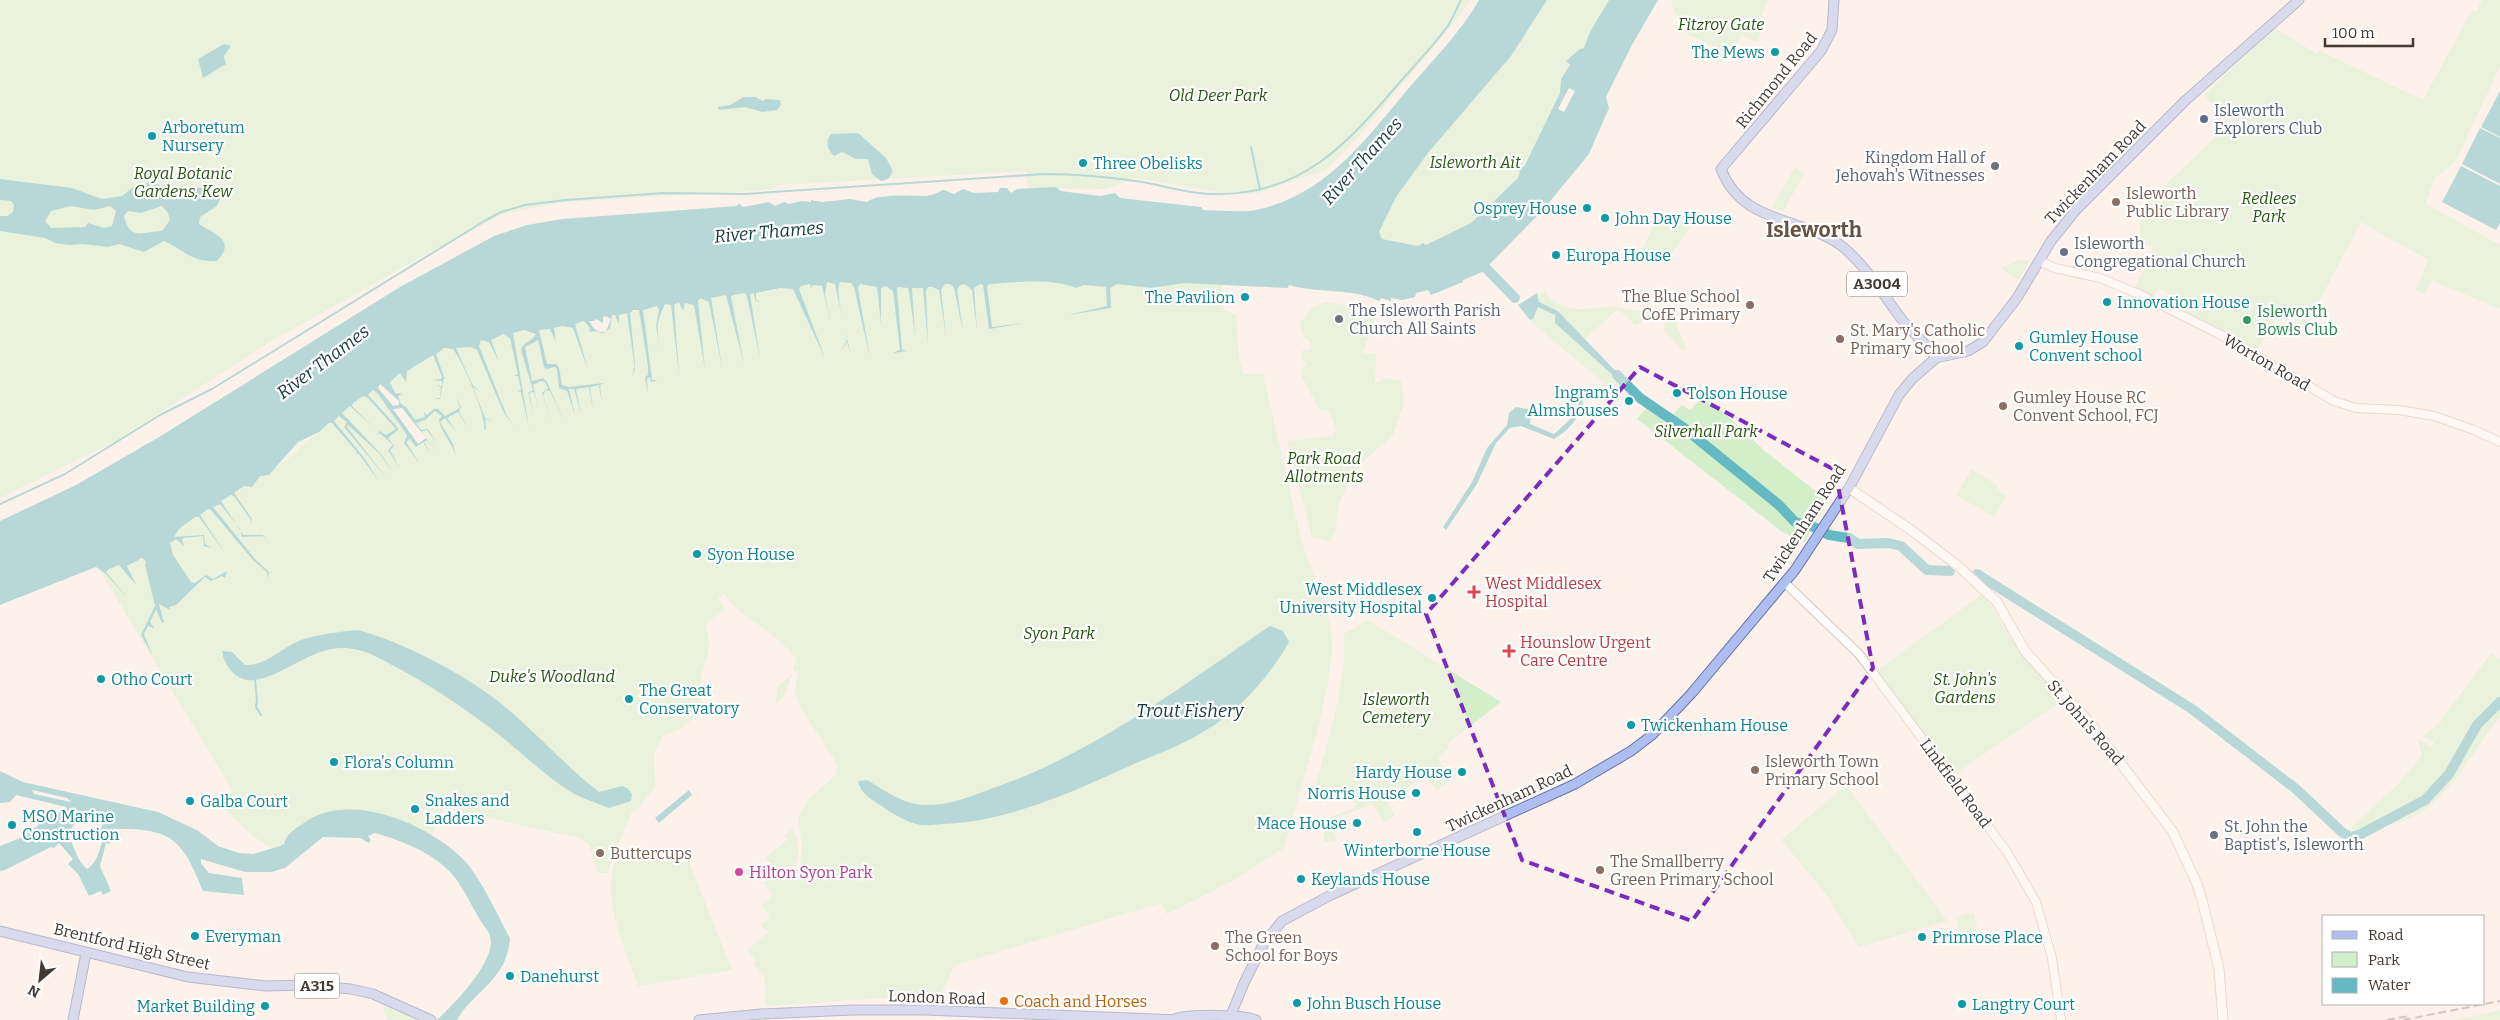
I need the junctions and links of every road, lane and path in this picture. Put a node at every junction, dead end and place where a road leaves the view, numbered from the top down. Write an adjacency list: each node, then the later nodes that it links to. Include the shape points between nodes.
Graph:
1 (1834, 0): 4 (main road, Richmond Road / A3004, via 1832,30 1821,51 1721,169 1736,192 1754,209 1824,235 1850,253)
2 (2299, 0): 3 (main road, Twickenham Road, via 2119,165 2067,220)
3 (2039, 261): 4 (main road, Twickenham Road, via 1983,342 1968,351); 5 (street, Worton Road, via 2100,278 2141,295 2221,335 2334,401 2356,408 2434,416)
4 (1936, 358): 6 (main road, Twickenham Road, via 1899,395)
5 (2500, 442)
6 (1849, 488): 7 (main road, Twickenham Road); 18 (main road, St. John's Road, via 1912,530 1997,602 2026,652 2090,723 2173,832 2200,892 2219,969)
7 (1785, 584): 10 (main road, Twickenham Road, via 1686,700 1636,748 1575,784 1331,895 1282,921 1268,937); 17 (street, Linkfield Road, via 1859,654 2007,852 2036,902 2052,958)
8 (0, 932): 9 (main road, Brentford High Street / A315)
9 (86, 953): 14 (main road); 15 (main road, Brentford High Street / A315, via 188,977 269,986 351,989 373,994)
10 (1239, 995): 11 (main road, Twickenham Road); 13 (main road)
11 (1227, 1018): 12 (main road, London Road, via 1182,1016); 13 (main road, London Road)
12 (1177, 1019): 16 (main road, London Road, via 844,1010)
13 (1252, 1019)
14 (73, 1020)
15 (431, 1020)
16 (699, 1020)
17 (2061, 1020)
18 (2223, 1020)

